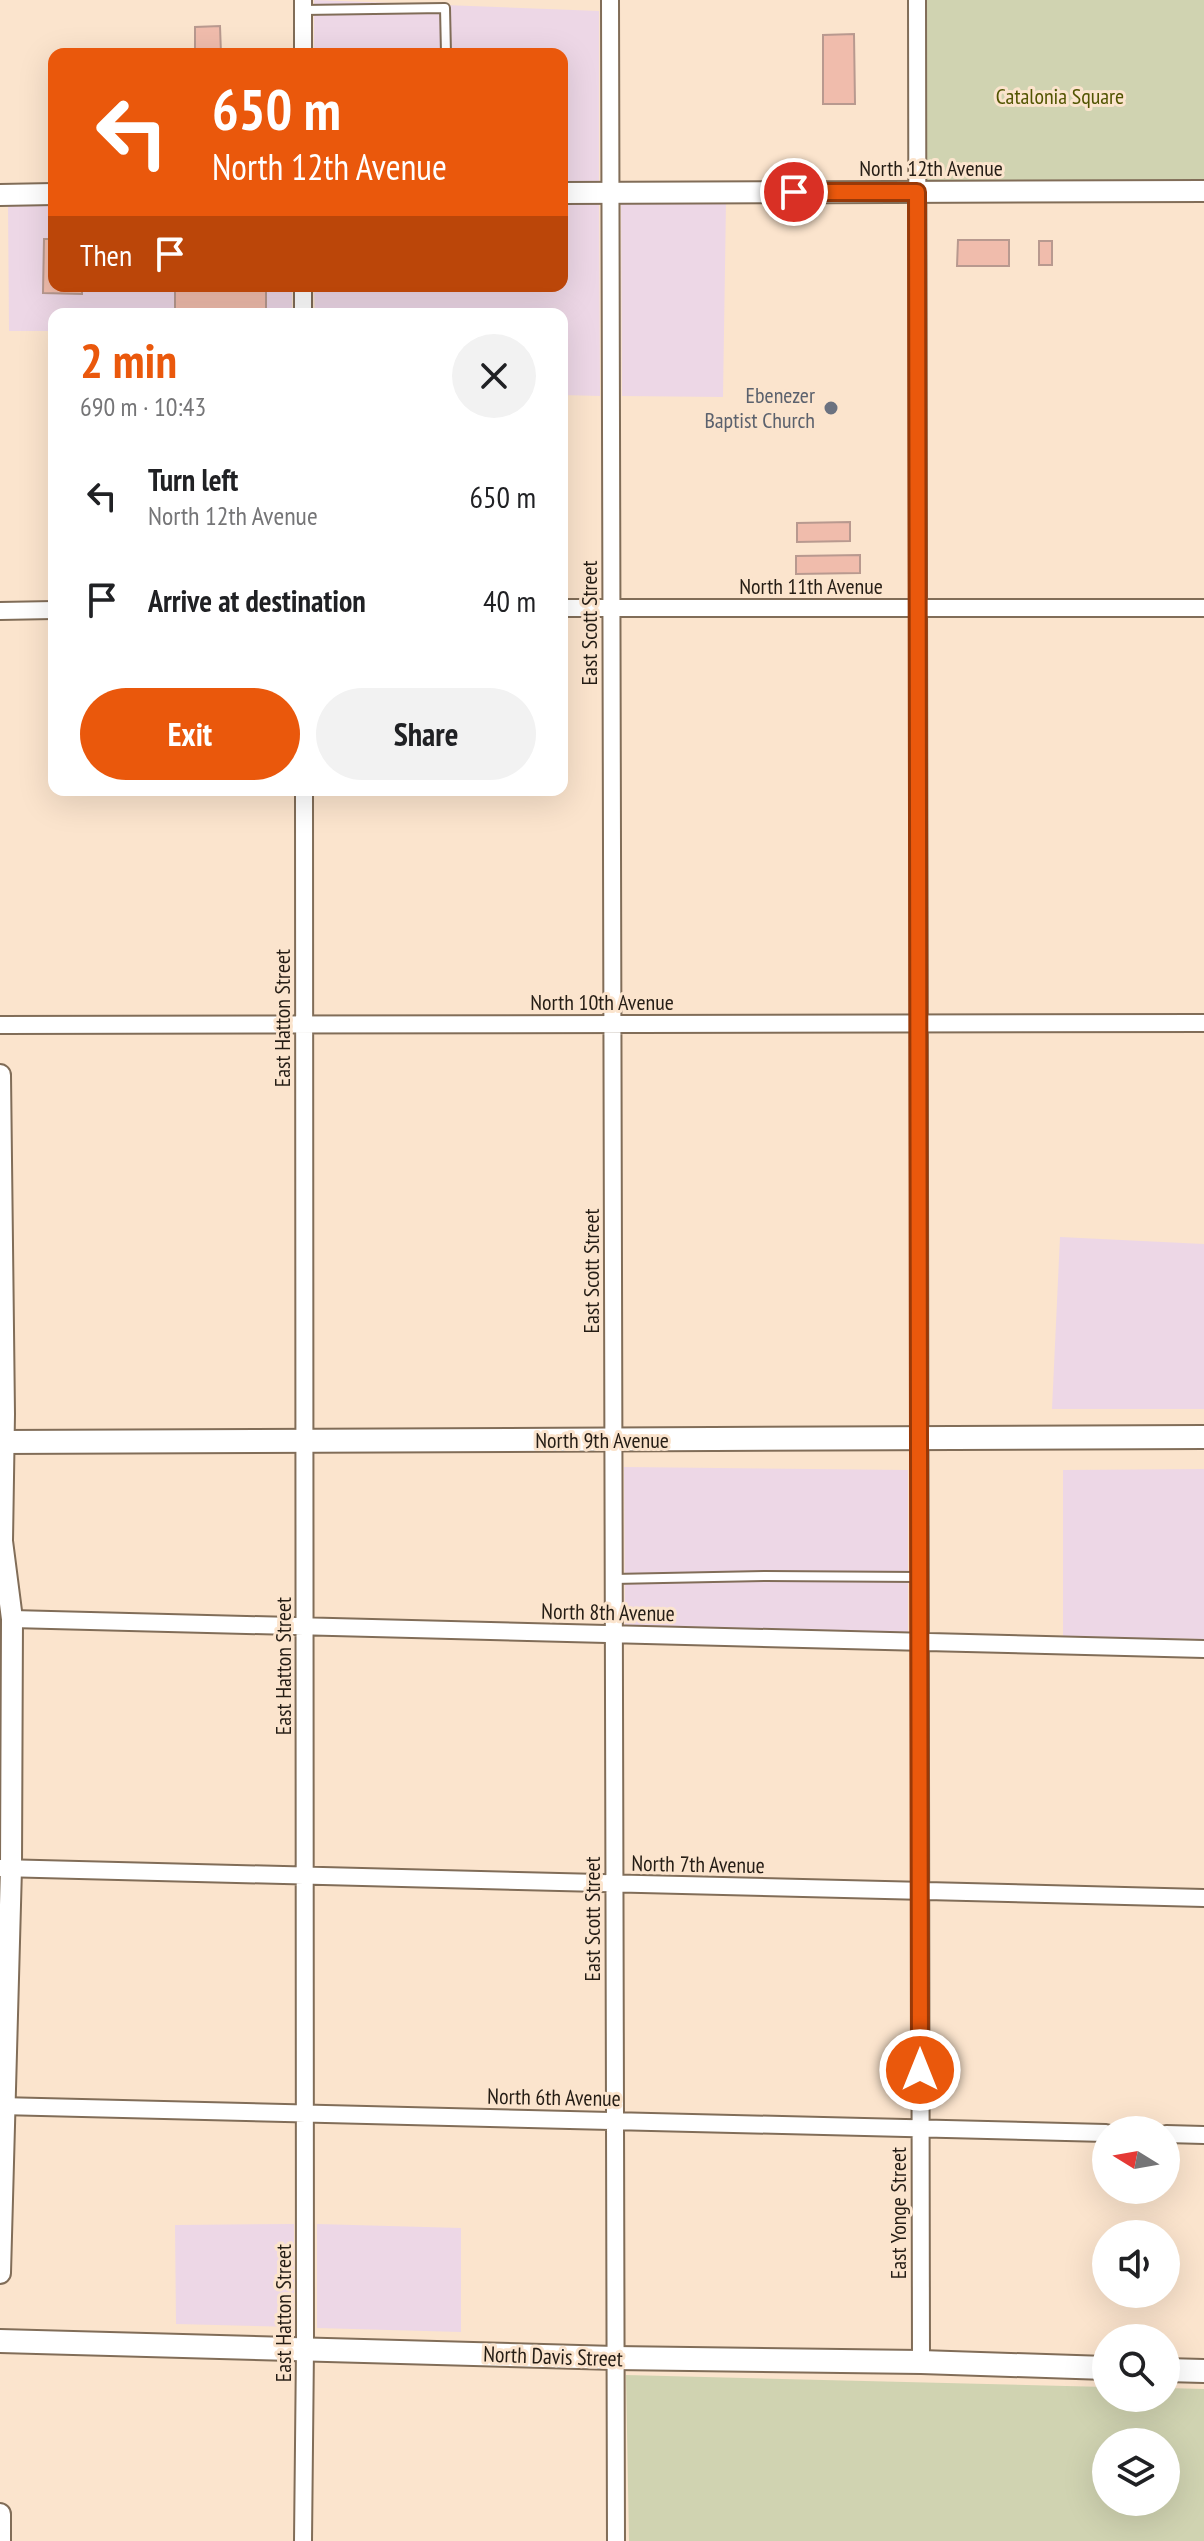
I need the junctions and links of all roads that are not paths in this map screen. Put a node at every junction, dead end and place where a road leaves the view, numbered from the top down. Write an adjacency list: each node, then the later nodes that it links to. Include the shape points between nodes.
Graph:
1 (610, 0): 9 (street, East Scott Street)
2 (917, 0): 7 (street, East Yonge Street)
3 (303, 5): 4 (street); 5 (lane, via 445,8)
4 (303, 48)
5 (446, 48)
6 (1204, 191): 7 (street, North 12th Avenue)
7 (917, 192): 9 (street, North 12th Avenue); 14 (street, East Yonge Street)
8 (568, 193): 9 (street, North 12th Avenue)
9 (610, 193): 13 (street, East Scott Street)
10 (48, 194): 11 (street)
11 (0, 195)
12 (568, 608): 13 (street, North 11th Avenue)
13 (611, 608): 14 (street, North 11th Avenue); 20 (street, East Scott Street)
14 (917, 608): 15 (street, North 11th Avenue); 21 (street, East Yonge Street)
15 (1204, 608)
16 (48, 610): 17 (street)
17 (0, 611)
18 (304, 796): 23 (street, East Hatton Street)
19 (1204, 1023): 21 (street, North 10th Avenue)
20 (612, 1024): 21 (street, North 10th Avenue); 23 (street, North 10th Avenue); 28 (street, East Scott Street)
21 (918, 1024): 25 (street, East Yonge Street)
22 (0, 1025): 23 (street, North 10th Avenue)
23 (304, 1025): 27 (street, East Hatton Street)
24 (0, 1075): 29 (street)
25 (919, 1437): 26 (main road, North 9th Avenue); 28 (main road, North 9th Avenue); 30 (street, East Yonge Street)
26 (1204, 1437)
27 (305, 1440): 28 (main road, North 9th Avenue); 29 (main road, North 9th Avenue); 33 (street, East Hatton Street)
28 (613, 1440): 31 (street, East Scott Street)
29 (2, 1442): 32 (street, via 2,1541)
30 (919, 1577): 31 (lane); 35 (street, East Yonge Street)
31 (613, 1579): 34 (street, East Scott Street)
32 (12, 1619): 33 (street, North 8th Avenue); 37 (street)
33 (305, 1627): 34 (street, North 8th Avenue); 38 (street, East Hatton Street)
34 (614, 1634): 35 (street, North 8th Avenue); 39 (street, East Scott Street)
35 (919, 1643): 36 (street, North 8th Avenue); 40 (street, East Yonge Street)
36 (1204, 1649)
37 (6, 1868): 38 (street, North 7th Avenue); 42 (street)
38 (305, 1874): 39 (street, North 7th Avenue); 43 (street, East Hatton Street)
39 (614, 1884): 40 (street, North 7th Avenue); 44 (street, East Scott Street)
40 (920, 1891): 41 (street, North 7th Avenue); 45 (street, East Yonge Street)
41 (1204, 1898)
42 (2, 2106): 43 (street, North 6th Avenue); 49 (street)
43 (305, 2113): 44 (street, North 6th Avenue); 51 (street, East Hatton Street)
44 (615, 2120): 45 (street, North 6th Avenue); 52 (street, East Scott Street)
45 (920, 2129): 46 (street, North 6th Avenue); 53 (street, East Yonge Street)
46 (1092, 2133)
47 (1180, 2134): 48 (street)
48 (1204, 2135)
49 (0, 2273)
50 (0, 2341): 51 (main road, North Davis Street)
51 (305, 2348): 52 (main road, North Davis Street); 59 (street, East Hatton Street)
52 (615, 2358): 53 (main road, North Davis Street); 60 (street, East Scott Street)
53 (921, 2362): 54 (main road, North Davis Street)
54 (1092, 2368)
55 (1180, 2370): 56 (main road)
56 (1204, 2371)
57 (0, 2514): 58 (street)
58 (0, 2541)
59 (303, 2541)
60 (616, 2541)

